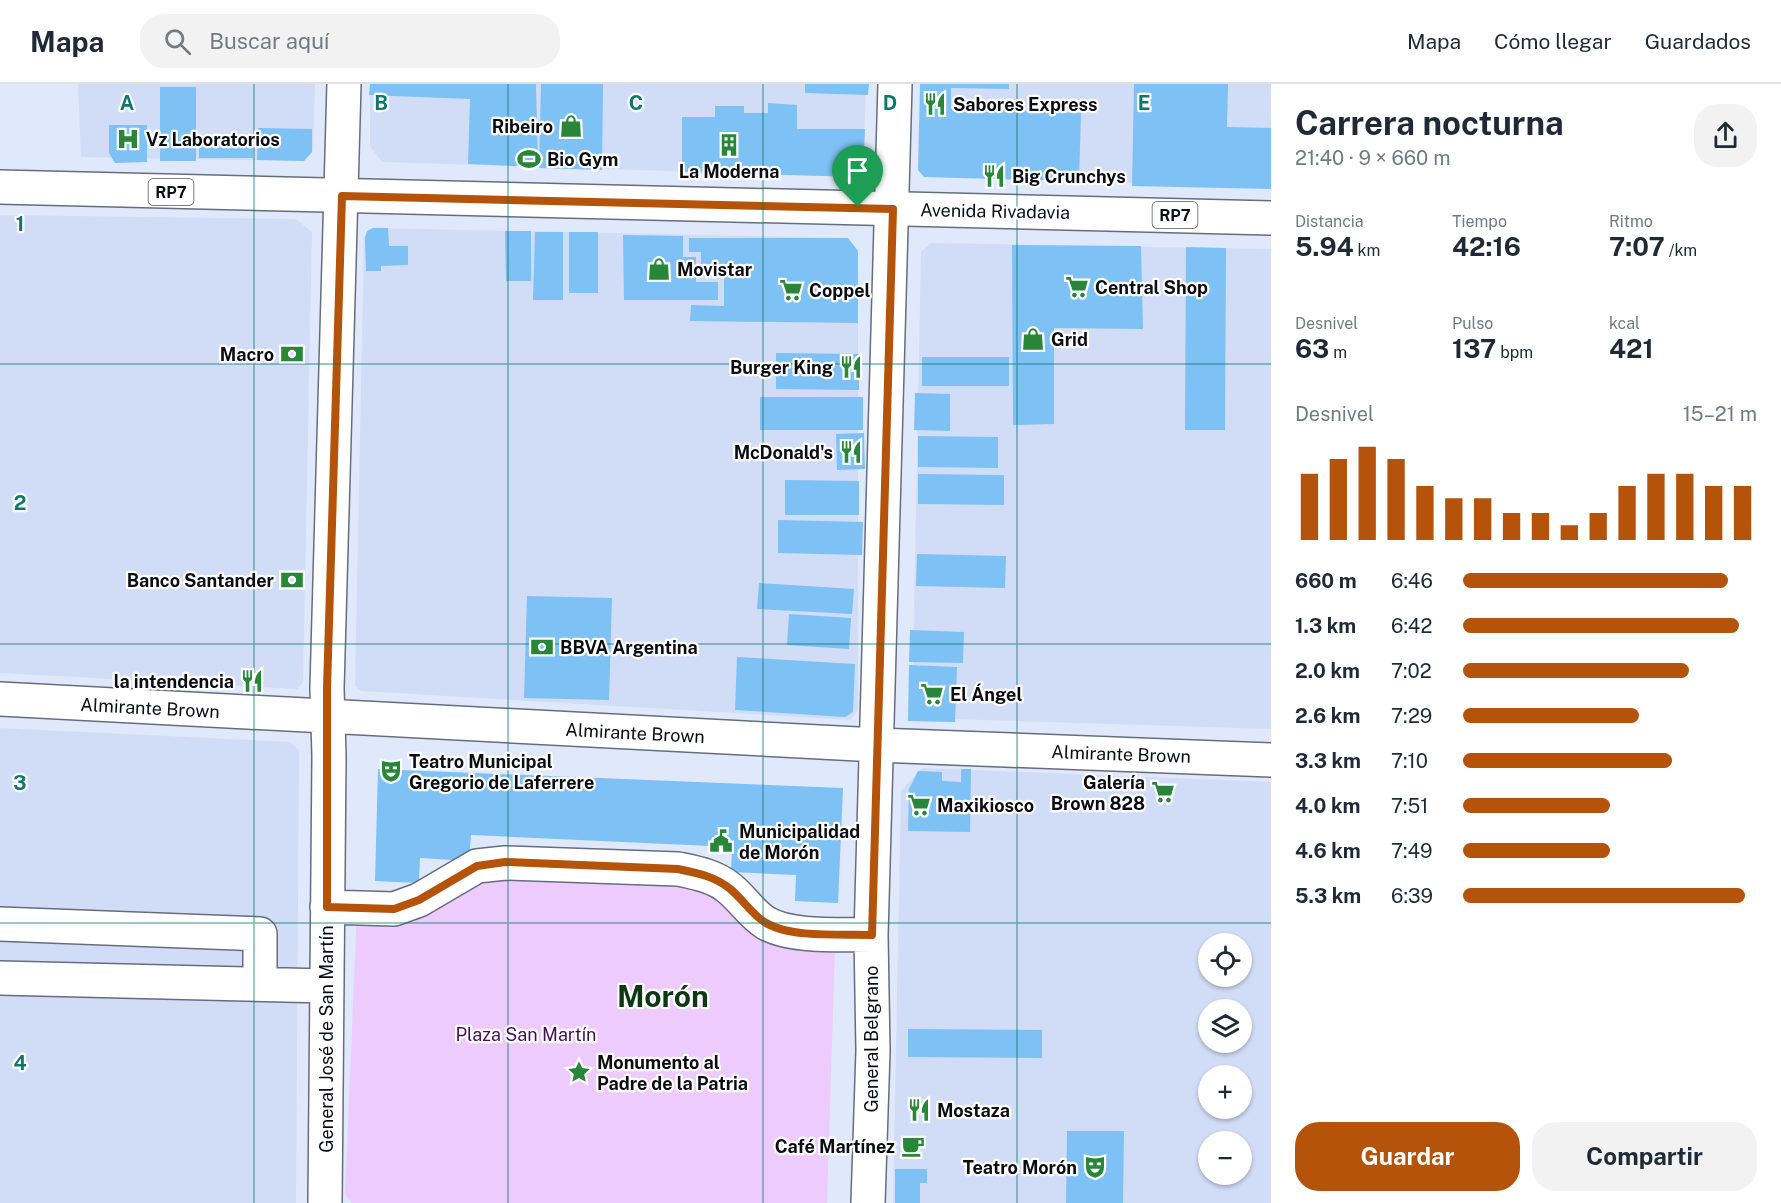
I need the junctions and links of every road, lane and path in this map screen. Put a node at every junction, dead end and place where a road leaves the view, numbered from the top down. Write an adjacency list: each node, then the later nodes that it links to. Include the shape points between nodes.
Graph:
1 (344, 84): 4 (street, General José de San Martín)
2 (895, 84): 5 (street, General Belgrano)
3 (0, 188): 4 (street, Avenida Rivadavia / RP7)
4 (342, 196): 5 (street, Avenida Rivadavia / RP7); 8 (street, General José de San Martín)
5 (893, 209): 6 (street, Avenida Rivadavia / RP7); 9 (street, General Belgrano)
6 (1271, 218)
7 (0, 699): 8 (street, Almirante Brown)
8 (328, 717): 9 (street, Almirante Brown); 11 (street, General José de San Martín)
9 (877, 745): 10 (street, Almirante Brown); 13 (street, General Belgrano)
10 (1271, 760)
11 (327, 907): 13 (street, via 394,909 419,900 477,866 505,862 678,869 705,874 730,889 768,924 793,931); 16 (street, General José de San Martín)
12 (0, 924): 15 (street, via 260,933)
13 (872, 935): 18 (street, General Belgrano)
14 (0, 978): 15 (street)
15 (260, 982): 16 (street)
16 (327, 986): 17 (street, General José de San Martín)
17 (325, 1203)
18 (868, 1203)

